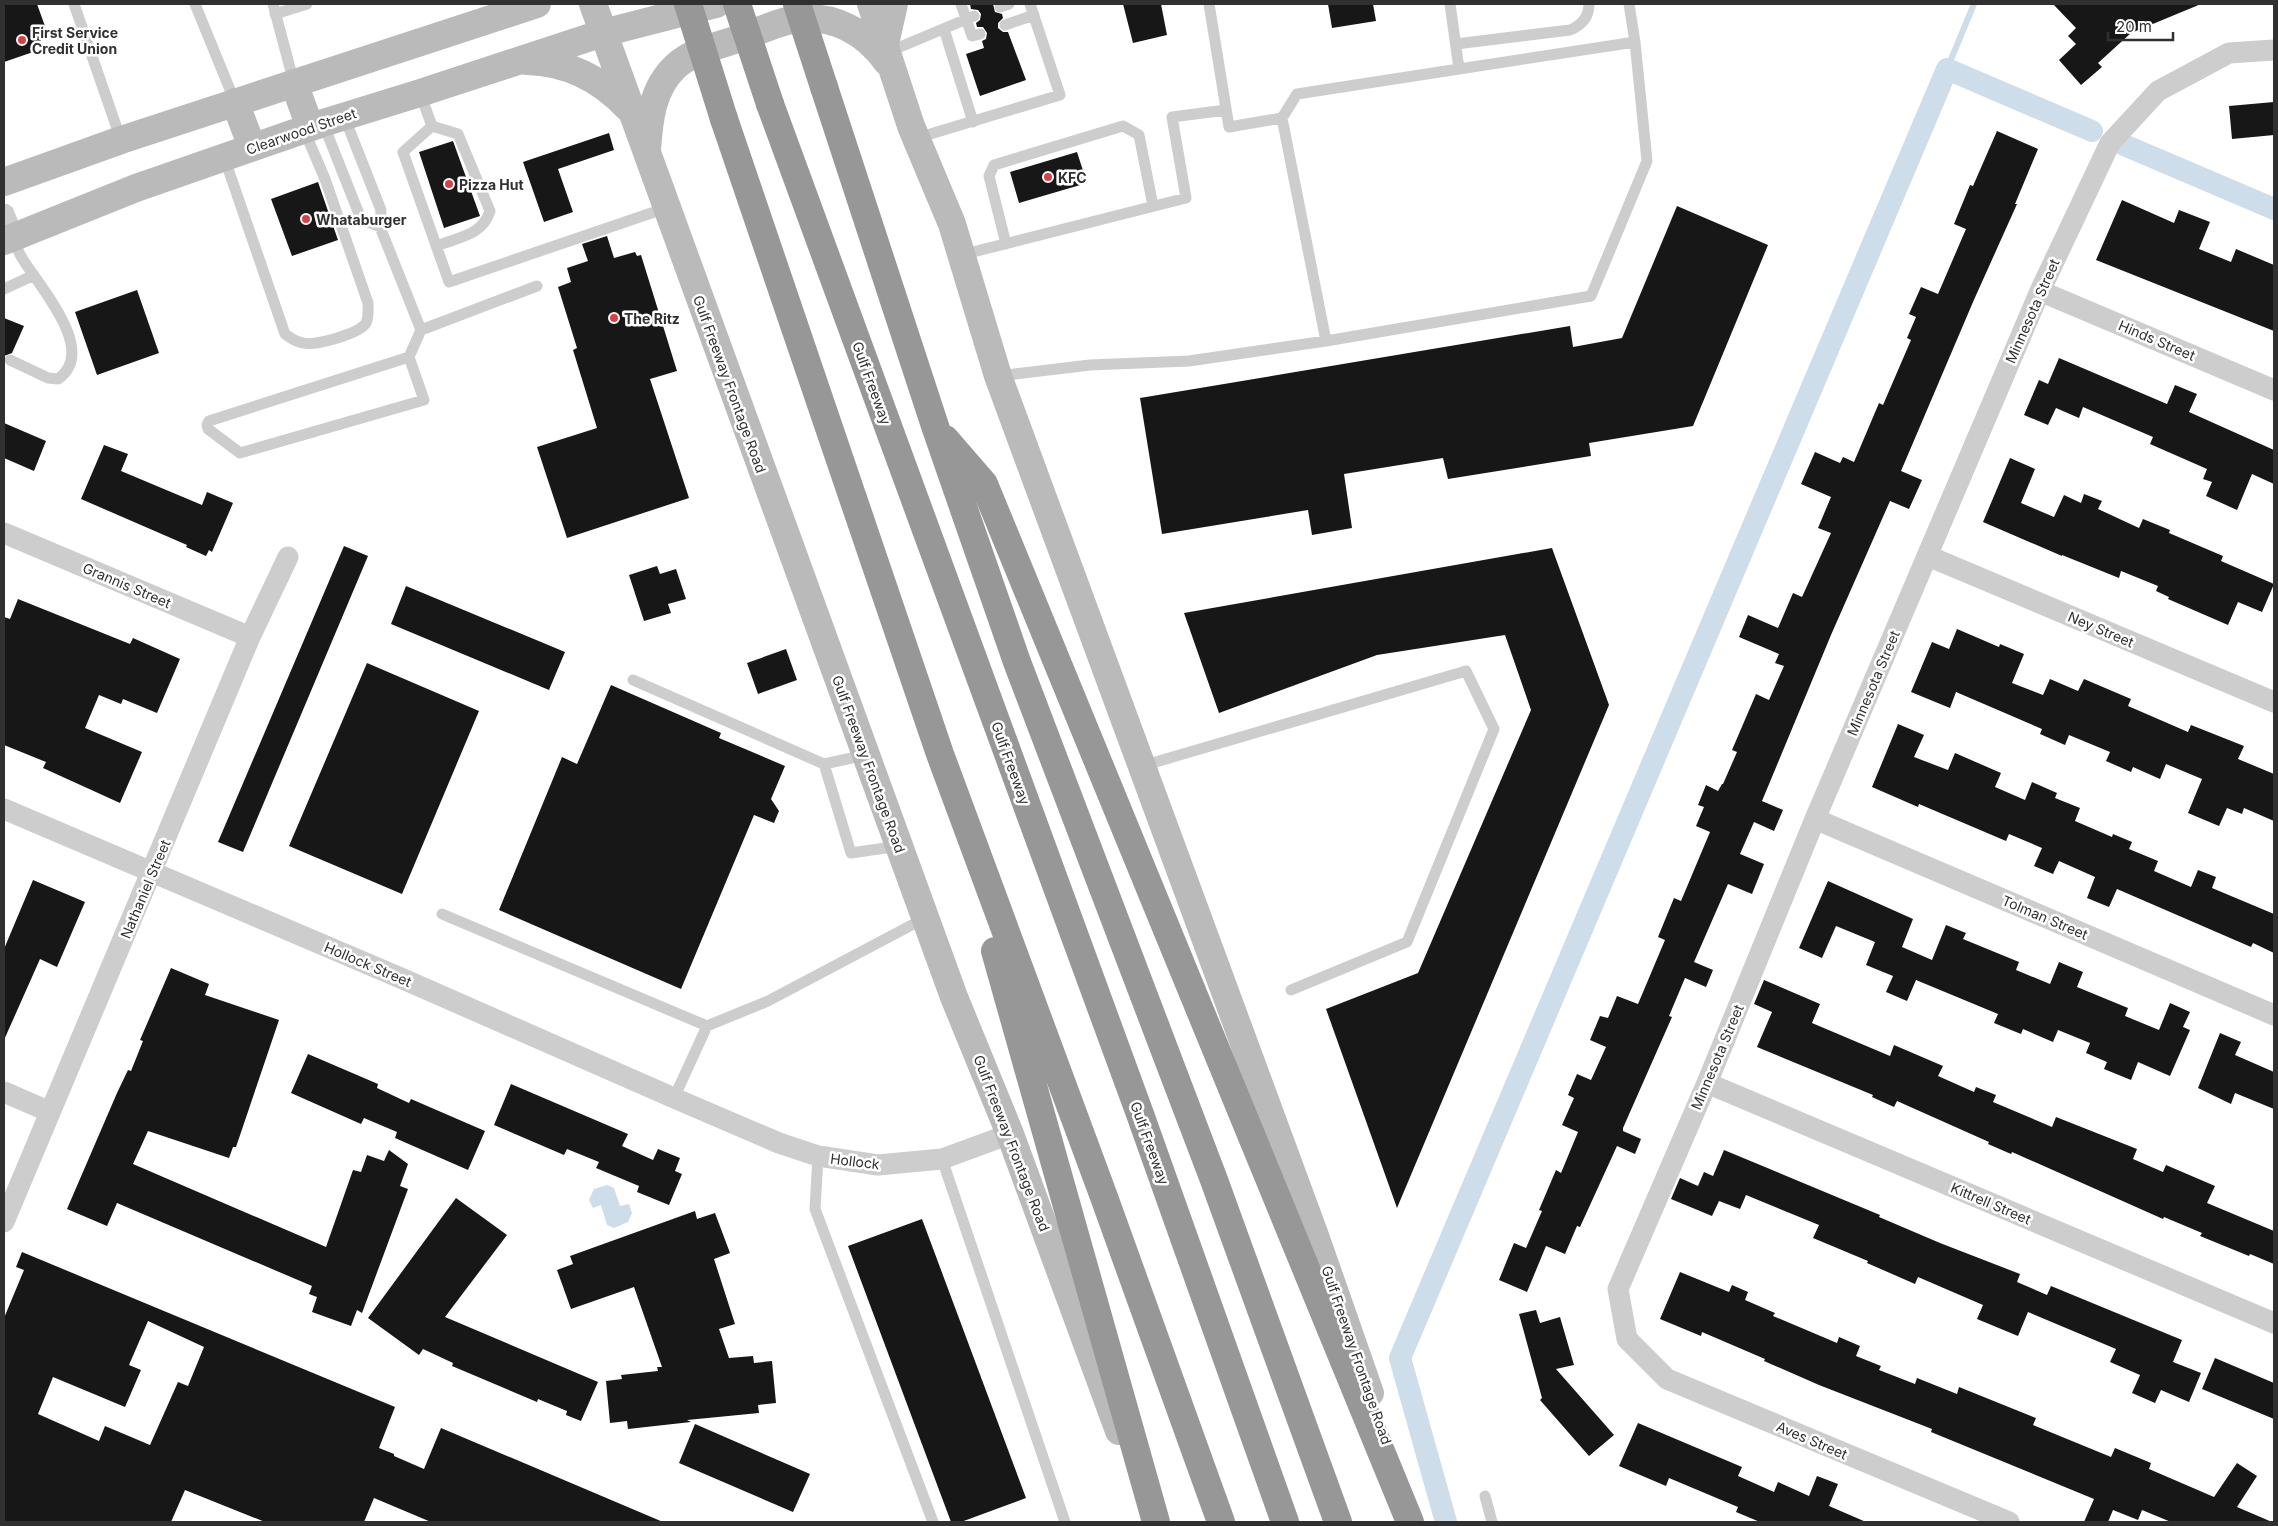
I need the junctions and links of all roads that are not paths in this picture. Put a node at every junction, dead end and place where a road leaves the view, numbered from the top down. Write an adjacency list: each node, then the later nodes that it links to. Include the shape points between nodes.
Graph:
1 (74, 4): 40 (lane)
2 (195, 4): 32 (lane)
3 (307, 4): 17 (lane)
4 (593, 4): 22 (main road, Gulf Freeway Frontage Road)
5 (688, 4): 69 (highway, bridge, via 724,119)
6 (716, 4): 22 (main road, Clearwood Street)
7 (737, 4): 98 (highway, Gulf Freeway, bridge, via 770,104 1140,1114)
8 (797, 4): 62 (highway, bridge)
9 (871, 4): 27 (main road, Gulf Freeway Frontage Road)
10 (894, 4): 27 (main road)
11 (961, 4): 19 (lane)
12 (1210, 4): 34 (lane)
13 (1450, 4): 25 (lane)
14 (1589, 4): 25 (lane, via 1583,22 1570,30)
15 (1631, 4): 24 (lane)
16 (530, 5): 30 (main road, via 487,16)
17 (274, 9): 30 (lane)
18 (1032, 9): 20 (lane); 36 (lane, via 1060,95)
19 (970, 18): 21 (lane); 23 (lane, via 972,36)
20 (1005, 25)
21 (944, 30): 27 (lane); 36 (lane)
22 (603, 33): 28 (main road, Clearwood Street); 33 (main road, Gulf Freeway Frontage Road)
23 (980, 34)
24 (1635, 42): 29 (lane); 57 (lane, via 1647,161 1591,296)
25 (1456, 44): 29 (lane)
26 (2274, 50): 55 (street, Minnesota Street, via 2228,53 2158,90 2110,143)
27 (889, 56): 39 (main road, Gulf Freeway Frontage Road); 42 (main road, via 854,29 829,20 796,19 701,52 676,66 656,92)
28 (521, 60): 31 (main road, Clearwood Street); 33 (main road, via 555,64 587,75)
29 (1459, 69): 35 (lane, via 1296,94)
30 (294, 83): 32 (main road); 37 (main road)
31 (420, 94): 37 (main road, Clearwood Street); 38 (lane)
32 (235, 102): 40 (main road); 41 (main road)
33 (631, 110): 42 (main road, Gulf Freeway Frontage Road)
34 (1226, 110): 35 (lane, via 1229,127); 45 (lane, via 1172,117 1186,198)
35 (1282, 118): 57 (lane)
36 (973, 122): 39 (lane)
37 (320, 124): 41 (main road, Clearwood Street); 43 (lane, via 324,179 368,303 369,315 365,324 354,332 303,344 285,334); 47 (lane, via 381,210); 47 (lane, via 361,219)
38 (432, 126): 50 (lane, via 403,152); 50 (lane, via 458,134 490,210 486,223 478,231)
39 (917, 138): 51 (main road, Gulf Freeway Frontage Road)
40 (121, 140): 44 (main road)
41 (252, 147): 43 (main road, Clearwood Street)
42 (646, 154): 46 (main road, Gulf Freeway Frontage Road)
43 (224, 157): 48 (main road, Clearwood Street)
44 (4, 182)
45 (1153, 206): 49 (lane); 49 (lane, via 1139,135 1123,126 994,166 990,176)
46 (666, 208): 50 (lane, via 449,282); 70 (main road, Gulf Freeway Frontage Road)
47 (380, 227): 56 (lane)
48 (7, 230): 52 (lane)
49 (1006, 244): 51 (lane)
50 (436, 246)
51 (961, 255): 60 (main road, Gulf Freeway Frontage Road)
52 (34, 275): 54 (lane); 59 (lane, via 61,316 72,348 69,368 58,380)
53 (537, 286): 56 (lane)
54 (4, 290)
55 (2040, 291): 61 (street, Hinds Street); 64 (street, Minnesota Street)
56 (420, 330): 58 (lane)
57 (1326, 342): 60 (lane, via 1189,361 1090,365)
58 (409, 358): 58 (lane, via 208,421 206,425 240,453 424,400)
59 (10, 360)
60 (998, 376): 72 (main road, Gulf Freeway Frontage Road)
61 (2274, 390)
62 (934, 426): 99 (highway, via 1017,662 1214,1180); 100 (highway, via 984,484)
63 (4, 533): 66 (street, Grannis Street)
64 (1928, 556): 68 (street, Ney Street); 74 (street, Minnesota Street)
65 (288, 557): 66 (street, Nathaniel Street)
66 (250, 637): 76 (street, Nathaniel Street)
67 (633, 680): 71 (lane)
68 (2274, 702)
69 (940, 754): 96 (highway); 97 (highway)
70 (866, 755): 71 (lane); 75 (main road, Gulf Freeway Frontage Road)
71 (824, 764): 75 (lane, via 851,853)
72 (1142, 766): 79 (lane, via 1466,670 1494,729 1407,942); 101 (main road, Gulf Freeway Frontage Road, via 1314,1233)
73 (4, 809): 76 (street, Hollock Street)
74 (1815, 819): 80 (street, Tolman Street); 82 (street, Minnesota Street)
75 (899, 846): 78 (main road, Gulf Freeway Frontage Road)
76 (152, 871): 84 (street, Hollock Street); 85 (street, Nathaniel Street)
77 (442, 914): 81 (lane)
78 (925, 918): 81 (lane, via 768,1001); 87 (main road, Gulf Freeway Frontage Road)
79 (1290, 990)
80 (2274, 1014)
81 (707, 1026): 84 (lane)
82 (1707, 1083): 91 (street, Kittrell Street); 92 (street, Minnesota Street, via 1618,1289)
83 (4, 1092): 85 (street)
84 (674, 1098): 86 (street, Hollock Street)
85 (50, 1112): 90 (street, Nathaniel Street)
86 (731, 1122): 88 (street, Hollock)
87 (1010, 1134): 89 (street, Hollock); 96 (main road, Gulf Freeway Frontage Road)
88 (818, 1156): 89 (street, Hollock, via 878,1165); 94 (lane, via 815,1209)
89 (942, 1160): 95 (lane)
90 (4, 1222)
91 (2274, 1323)
92 (1627, 1339): 103 (street, Aves Street, via 1667,1379)
93 (1485, 1496): 102 (lane)
94 (933, 1522)
95 (1065, 1522)
96 (1154, 1522)
97 (1221, 1522)
98 (1285, 1522)
99 (1338, 1522)
100 (1410, 1522)
101 (1414, 1522)
102 (1492, 1522)
103 (2009, 1522)

